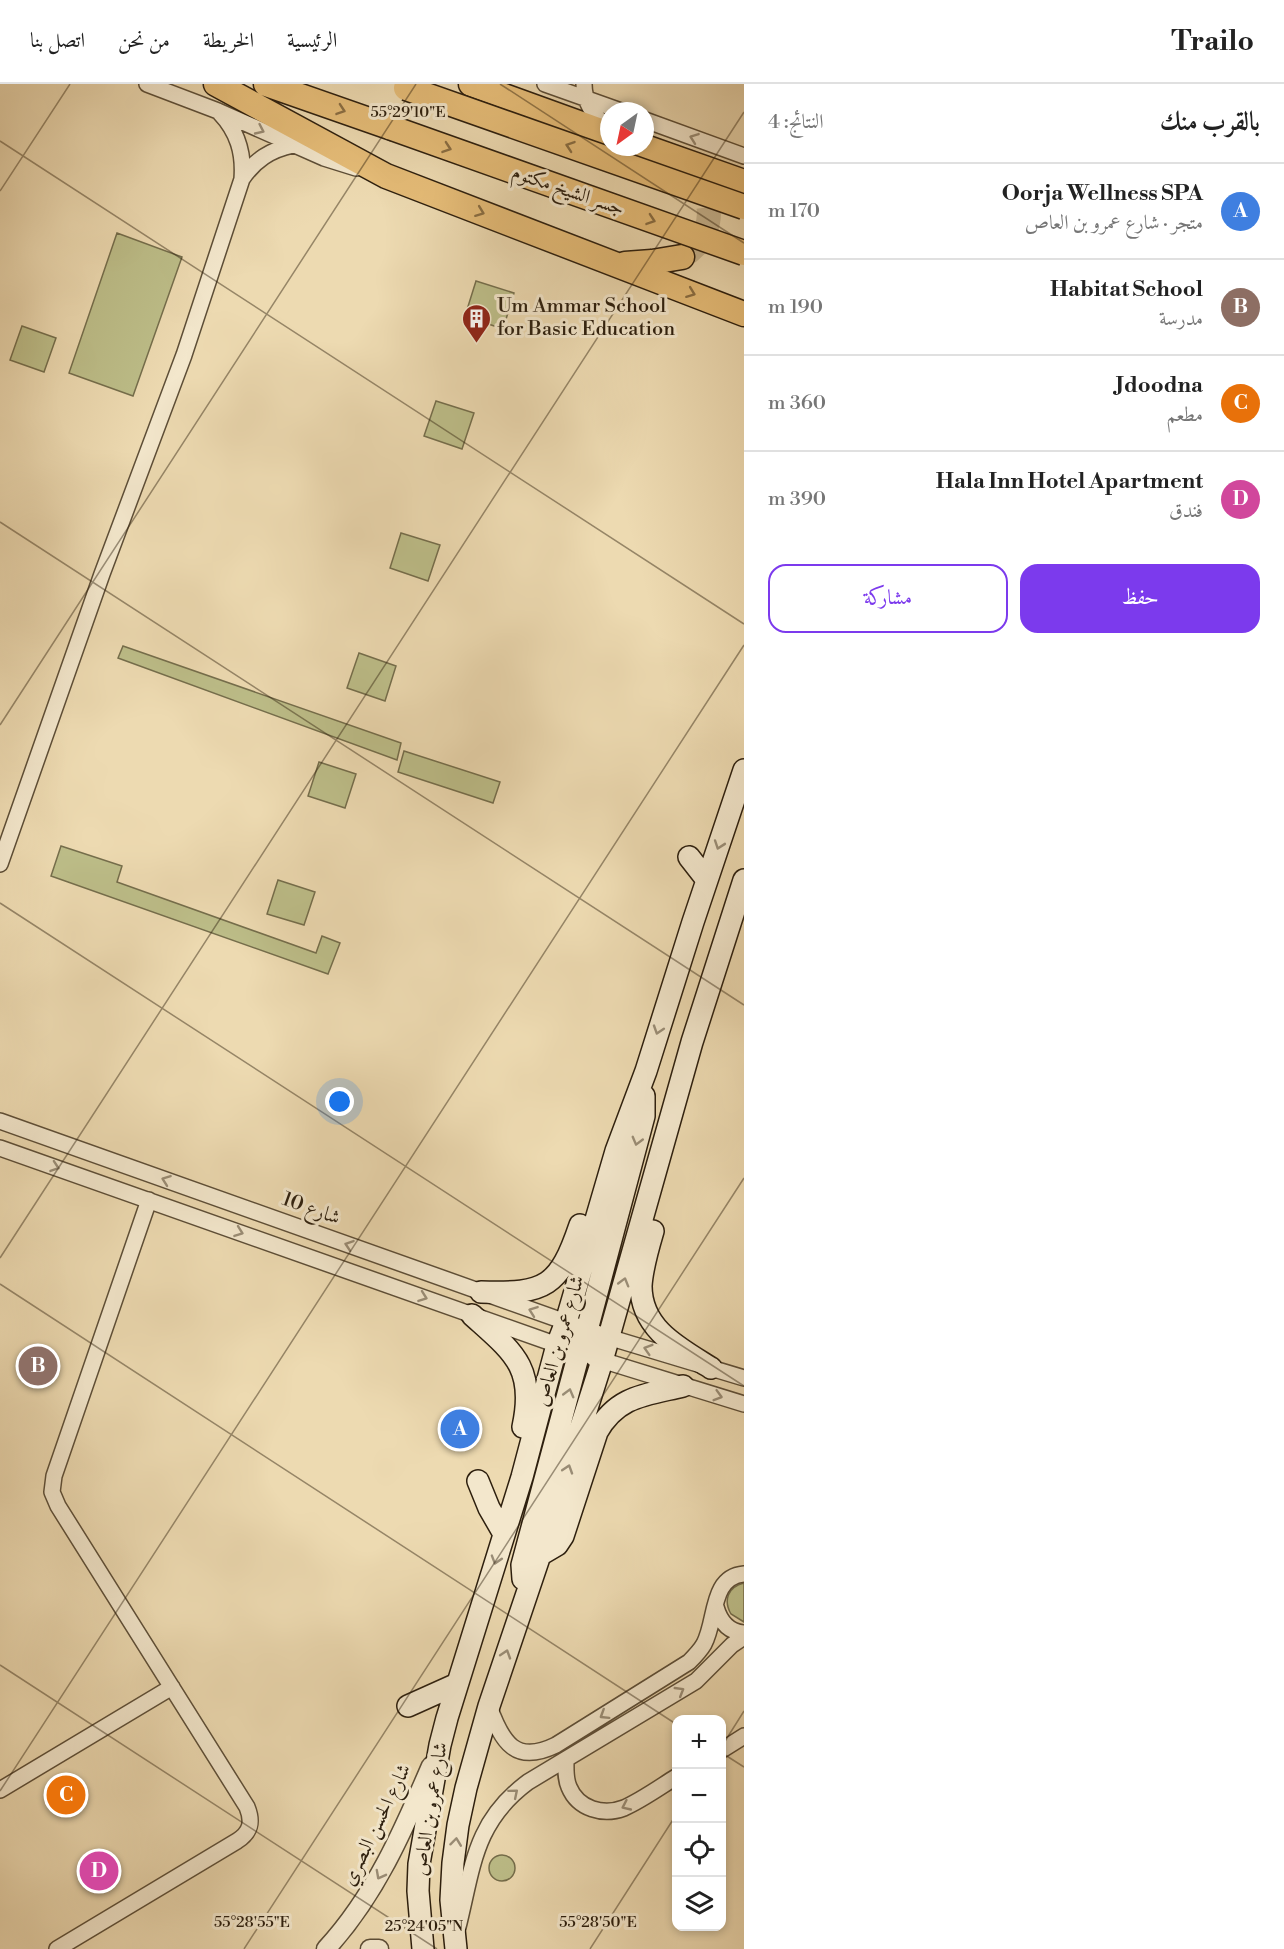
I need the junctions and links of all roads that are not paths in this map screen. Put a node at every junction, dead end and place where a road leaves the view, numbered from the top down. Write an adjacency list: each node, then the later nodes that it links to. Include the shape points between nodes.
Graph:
1 (147, 84): 9 (street)
2 (216, 84): 17 (main road)
3 (266, 84): 22 (main road, جسر الشيخ مكتوم, one-way to 22, bridge)
4 (471, 84): 12 (main road)
5 (400, 86): 21 (main road, one-way to 5, bridge)
6 (559, 86): 7 (street)
7 (584, 91): 8 (street); 10 (street)
8 (604, 102)
9 (218, 111): 13 (street, one-way to 13); 18 (street, via 236,135 243,164)
10 (600, 120)
11 (654, 123): 15 (street, one-way to 11)
12 (600, 131)
13 (293, 145): 17 (street, via 339,164); 18 (street, via 268,152)
14 (654, 150): 16 (main road)
15 (744, 156)
16 (673, 157): 19 (main road); 20 (main road)
17 (386, 176): 24 (main road, one-way to 24)
18 (242, 179): 28 (street, via 184,355)
19 (744, 182)
20 (699, 183)
21 (744, 207)
22 (744, 253)
23 (682, 257): 24 (main road)
24 (617, 264): 25 (main road, one-way to 25)
25 (744, 314)
26 (744, 770): 29 (main road, شارع عمرو بن العاص, one-way to 29)
27 (689, 857): 29 (main road)
28 (0, 864)
29 (707, 880): 31 (main road, شارع عمرو بن العاص, one-way to 31)
30 (744, 880): 35 (main road, شارع عمرو بن العاص, via 692,1042)
31 (640, 1084): 34 (main road, شارع عمرو بن العاص); 40 (main road, one-way to 40, via 644,1116)
32 (0, 1121): 37 (street, شارع 10, one-way to 32)
33 (0, 1148): 36 (street, one-way to 36)
34 (616, 1151): 37 (main road, via 599,1167 567,1259 550,1283 525,1292); 39 (main road, شارع عمرو بن العاص)
35 (659, 1163): 41 (main road, شارع عمرو بن العاص, one-way to 35); 45 (main road, via 662,1191 641,1286 644,1304 654,1327)
36 (149, 1200): 38 (street, one-way to 38); 58 (street, via 54,1476 52,1492)
37 (481, 1292): 39 (street, شارع 10, one-way to 37)
38 (472, 1315): 42 (street); 49 (main road, via 510,1349 526,1380 526,1412 516,1459)
39 (566, 1322): 40 (street, شارع 10); 42 (main road, شارع عمرو بن العاص); 43 (main road)
40 (587, 1330): 41 (street, شارع 10); 44 (main road, via 588,1348)
41 (608, 1337): 44 (main road, شارع عمرو بن العاص); 45 (street, شارع 10, one-way to 41)
42 (557, 1345): 43 (street); 49 (main road, شارع عمرو بن العاص)
43 (579, 1353): 44 (street); 54 (main road, one-way to 43, via 522,1565)
44 (602, 1361): 47 (street); 52 (main road, شارع عمرو بن العاص, one-way to 44)
45 (711, 1368): 46 (street, شارع 10)
46 (744, 1378)
47 (683, 1386): 48 (street, one-way to 48); 52 (main road, via 624,1401 603,1421 563,1536)
48 (744, 1404)
49 (522, 1478): 51 (main road, شارع عمرو بن العاص)
50 (478, 1481): 51 (main road)
51 (504, 1534): 57 (main road, شارع عمرو بن العاص, one-way to 57)
52 (540, 1556): 54 (main road, شارع عمرو بن العاص)
53 (744, 1574): 55 (street, via 730,1578 722,1586)
54 (527, 1591): 60 (main road, شارع عمرو بن العاص, one-way to 54)
55 (716, 1607): 56 (street, via 727,1627); 60 (street, one-way to 60, via 705,1643 689,1662 539,1753 528,1753 509,1744 497,1728)
56 (744, 1635): 64 (street, one-way to 56, via 696,1681)
57 (457, 1684): 59 (main road); 62 (main road, شارع عمرو بن العاص)
58 (172, 1688): 66 (street); 68 (street, via 247,1808 251,1827 246,1836)
59 (408, 1706)
60 (489, 1706): 67 (main road, شارع عمرو بن العاص, one-way to 60, via 451,1900 458,1825)
61 (744, 1736): 63 (street)
62 (440, 1745): 69 (street, شارع الحسن البصري, one-way to 69, via 376,1882); 72 (main road, شارع عمرو بن العاص, via 419,1864)
63 (726, 1747)
64 (566, 1759): 65 (street, one-way to 64, via 626,1807 593,1810 573,1796); 67 (street, one-way to 64, via 474,1856 489,1823 510,1796)
65 (672, 1779)
66 (0, 1790)
67 (455, 1945)
68 (57, 1949)
69 (326, 1949)
70 (370, 1949): 71 (street)
71 (379, 1949)
72 (423, 1949)

